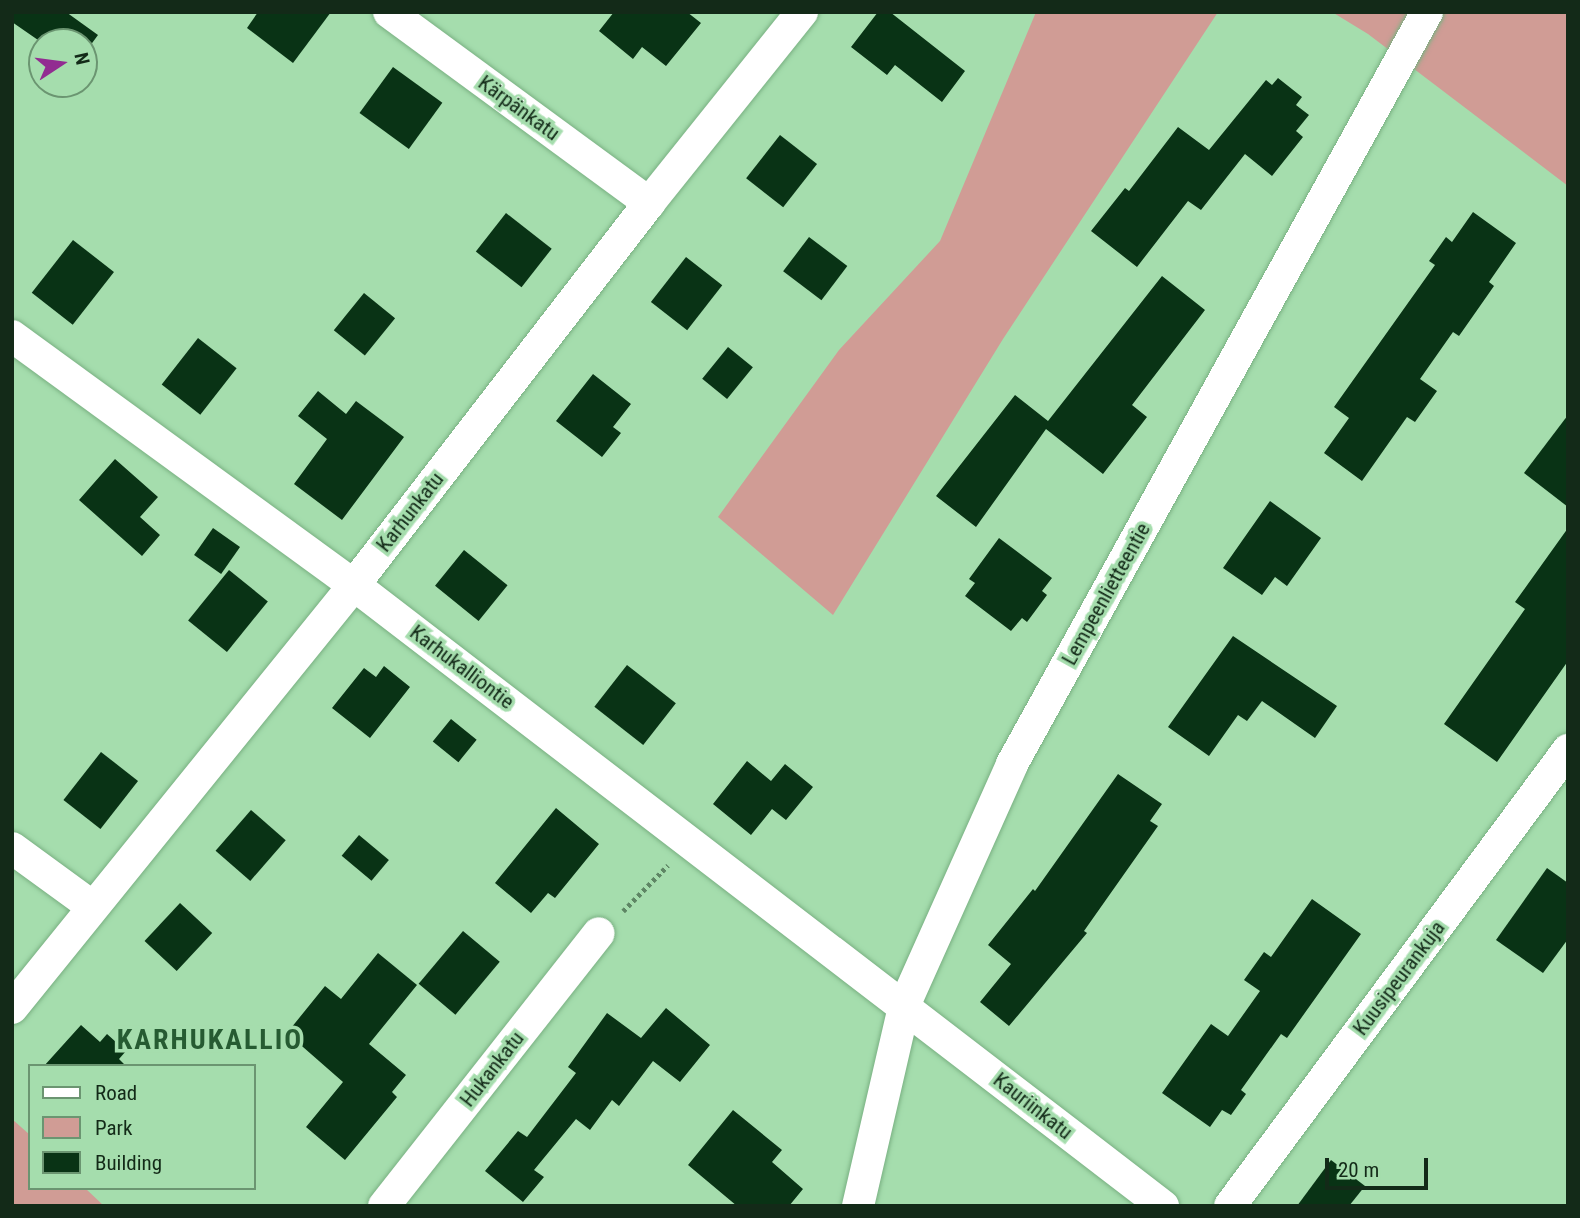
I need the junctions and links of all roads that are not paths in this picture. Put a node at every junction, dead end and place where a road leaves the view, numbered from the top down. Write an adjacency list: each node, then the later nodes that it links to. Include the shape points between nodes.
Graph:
1 (389, 12): 4 (street, Kärpänkatu)
2 (802, 12): 4 (street, Karhunkatu)
3 (1427, 12): 11 (street, Lempeenlietteentie, via 1012,764)
4 (649, 203): 6 (street, Karhunkatu)
5 (12, 336): 6 (street, Karhukalliontie)
6 (354, 585): 9 (street, Karhunkatu); 11 (street, Karhukalliontie)
7 (1568, 750): 16 (street, Kuusipeurankuja)
8 (12, 848): 9 (street)
9 (93, 907): 12 (street, Karhunkatu)
10 (599, 933): 13 (street, Hukankatu)
11 (904, 1006): 14 (street, Lempeenlietteentie); 15 (street, Kauriinkatu)
12 (12, 1008)
13 (384, 1206)
14 (858, 1206)
15 (1163, 1206)
16 (1230, 1206)

